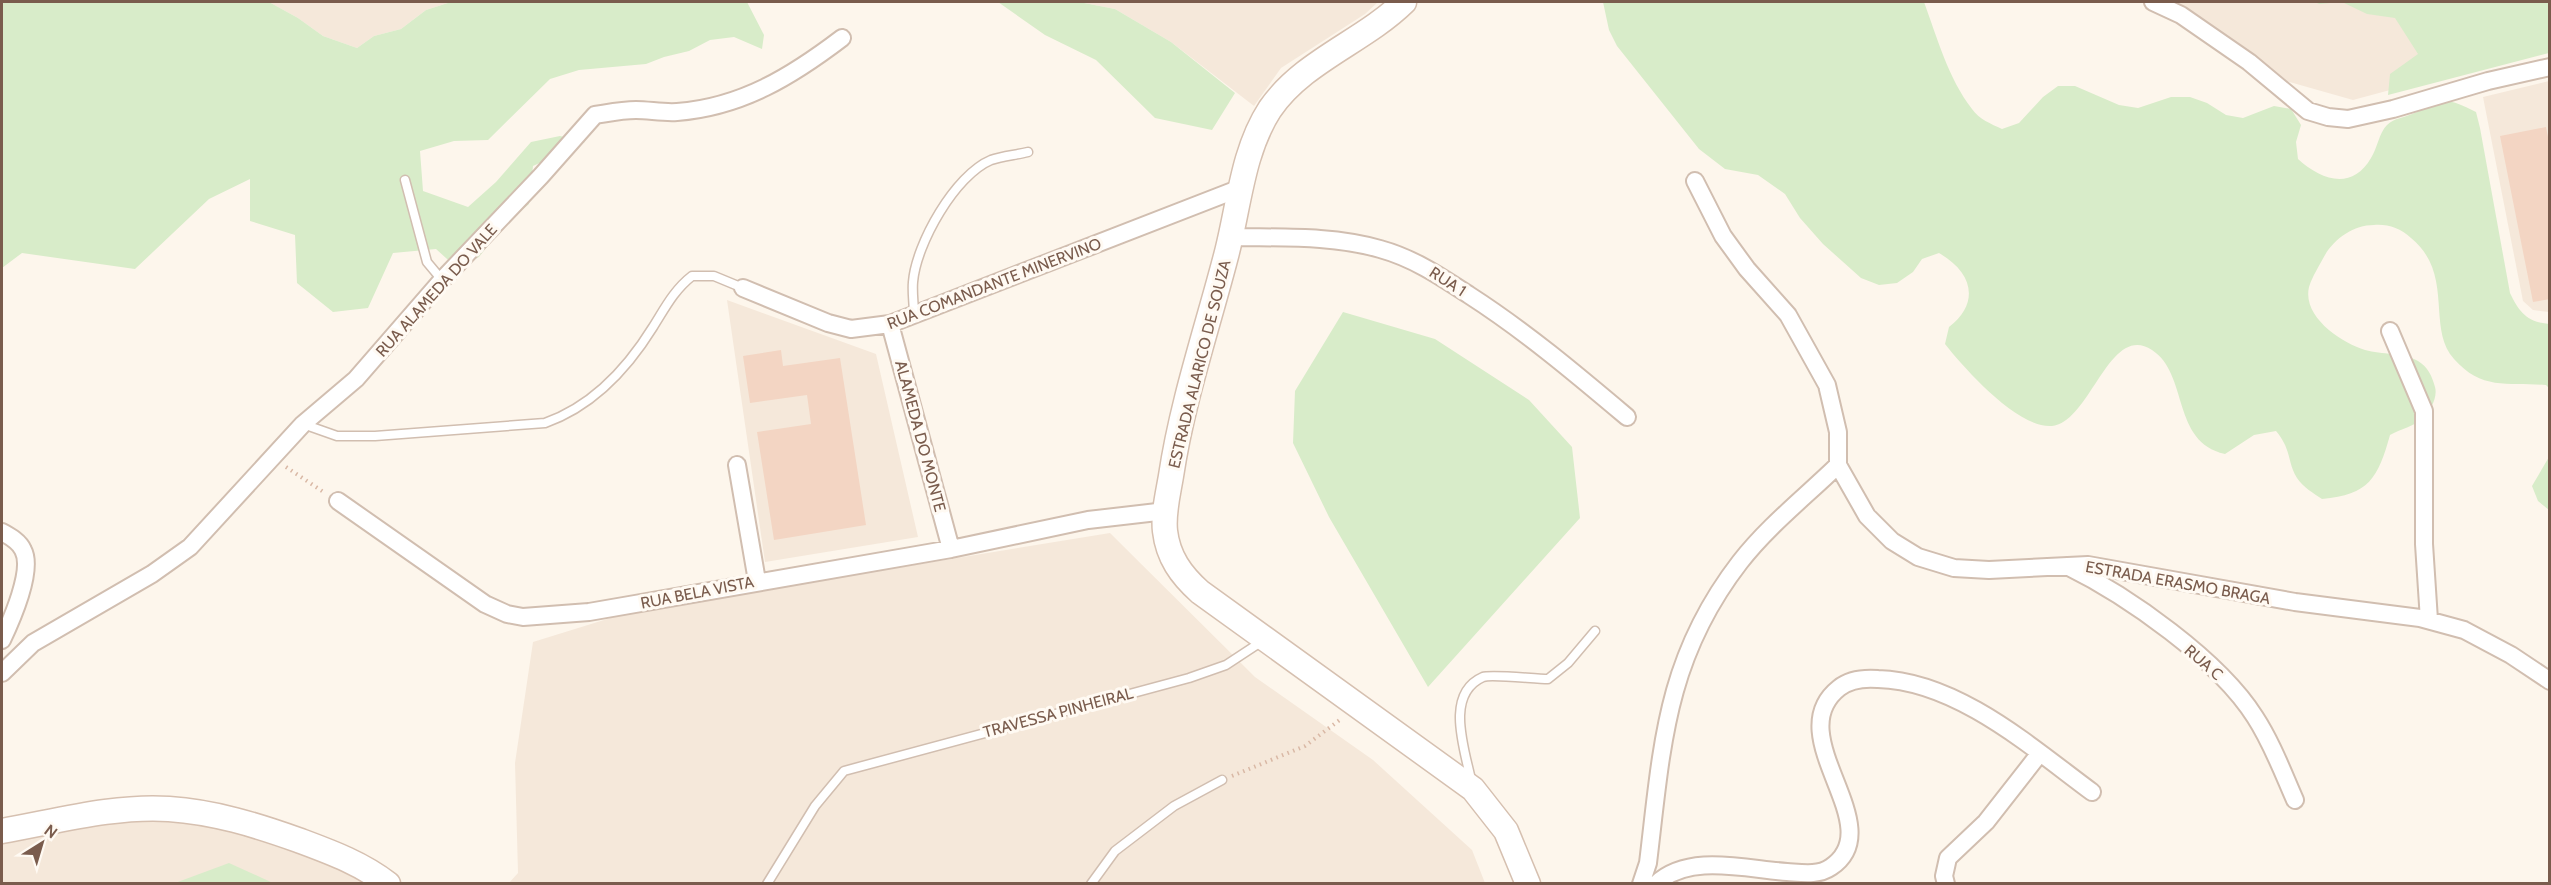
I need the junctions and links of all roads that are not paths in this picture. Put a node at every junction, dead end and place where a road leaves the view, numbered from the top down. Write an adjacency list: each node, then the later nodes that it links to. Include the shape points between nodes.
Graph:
1 (1404, 2): 8 (main road, ESTRADA ALARICO DE SOUZA, via 1287,87 1256,133)
2 (2153, 2): 4 (street, via 2181,15 2249,62 2308,111 2328,117 2348,119 2393,110)
3 (842, 38): 10 (street, RUA ALAMEDA DO VALE, via 770,87 728,104 676,112 635,110 595,115)
4 (2550, 67)
5 (1028, 152): 12 (lane, via 991,160 956,189 922,247 913,281)
6 (405, 180): 10 (lane, via 427,262)
7 (1695, 181): 18 (street, ESTRADA ERASMO BRAGA, via 1723,236 1788,315 1827,385 1838,432)
8 (1243, 187): 9 (main road, ESTRADA ALARICO DE SOUZA); 12 (street, RUA COMANDANTE MINERVINO)
9 (1231, 237): 15 (street, RUA 1, via 1339,241 1380,249 1421,264 1506,320); 20 (main road, ESTRADA ALARICO DE SOUZA, via 1188,393)
10 (442, 280): 16 (street, RUA ALAMEDA DO VALE, via 356,379)
11 (743, 288): 13 (street, RUA COMANDANTE MINERVINO, via 851,329); 16 (lane, via 714,276 692,276 673,295 615,378 568,415 545,423 375,436 337,436)
12 (914, 315): 13 (street, RUA COMANDANTE MINERVINO)
13 (890, 324): 22 (street, ALAMEDA DO MONTE)
14 (2390, 332): 25 (street, via 2424,411 2424,544)
15 (1627, 417)
16 (303, 424): 29 (street, RUA ALAMEDA DO VALE, via 190,547 152,574 33,643)
17 (737, 465): 24 (street)
18 (1838, 465): 23 (street, ESTRADA ERASMO BRAGA, via 1867,516 1892,541 1918,558 1953,568 1989,570); 41 (street, via 1761,538 1698,627 1680,667 1665,723 1648,863)
19 (338, 501): 24 (street, RUA BELA VISTA, via 485,604 507,614 543,617 589,612)
20 (1166, 510): 22 (street, RUA BELA VISTA, via 1088,520); 27 (main road, ESTRADA ALARICO DE SOUZA, via 1165,530 1171,555 1184,578)
21 (2, 531): 28 (street, via 19,544 26,558 20,595)
22 (951, 549): 24 (street, RUA BELA VISTA)
23 (2067, 566): 25 (street, ESTRADA ERASMO BRAGA, via 2088,565 2251,595); 35 (street, RUA C, via 2148,617 2196,652 2228,683 2255,716)
24 (757, 581)
25 (2429, 620): 30 (street, ESTRADA ERASMO BRAGA, via 2464,630)
26 (1595, 631): 33 (lane, via 1568,663 1548,679 1484,676 1470,687 1461,702 1459,718)
27 (1265, 639): 33 (main road, ESTRADA ALARICO DE SOUZA); 38 (lane, TRAVESSA PINHEIRAL, via 1226,665 1189,678 844,771 815,806)
28 (2, 640)
29 (2, 673)
30 (2550, 681)
31 (2040, 753): 34 (street); 42 (street, via 1964,703 1919,685 1892,679 1852,681 1839,688 1825,705 1820,719 1820,736 1849,820 1849,839 1839,861 1819,873 1696,865 1666,874); 43 (street, via 1986,822 1948,858)
32 (1222, 780): 39 (lane, via 1174,806 1115,851)
33 (1473, 789): 40 (main road, ESTRADA ALARICO DE SOUZA, via 1506,831)
34 (2092, 792)
35 (2295, 800)
36 (2, 831): 37 (main road, via 148,809 196,812 267,829 308,844 362,865)
37 (388, 884)
38 (767, 884)
39 (1091, 884)
40 (1528, 884)
41 (1641, 884)
42 (1656, 884)
43 (1946, 884)

